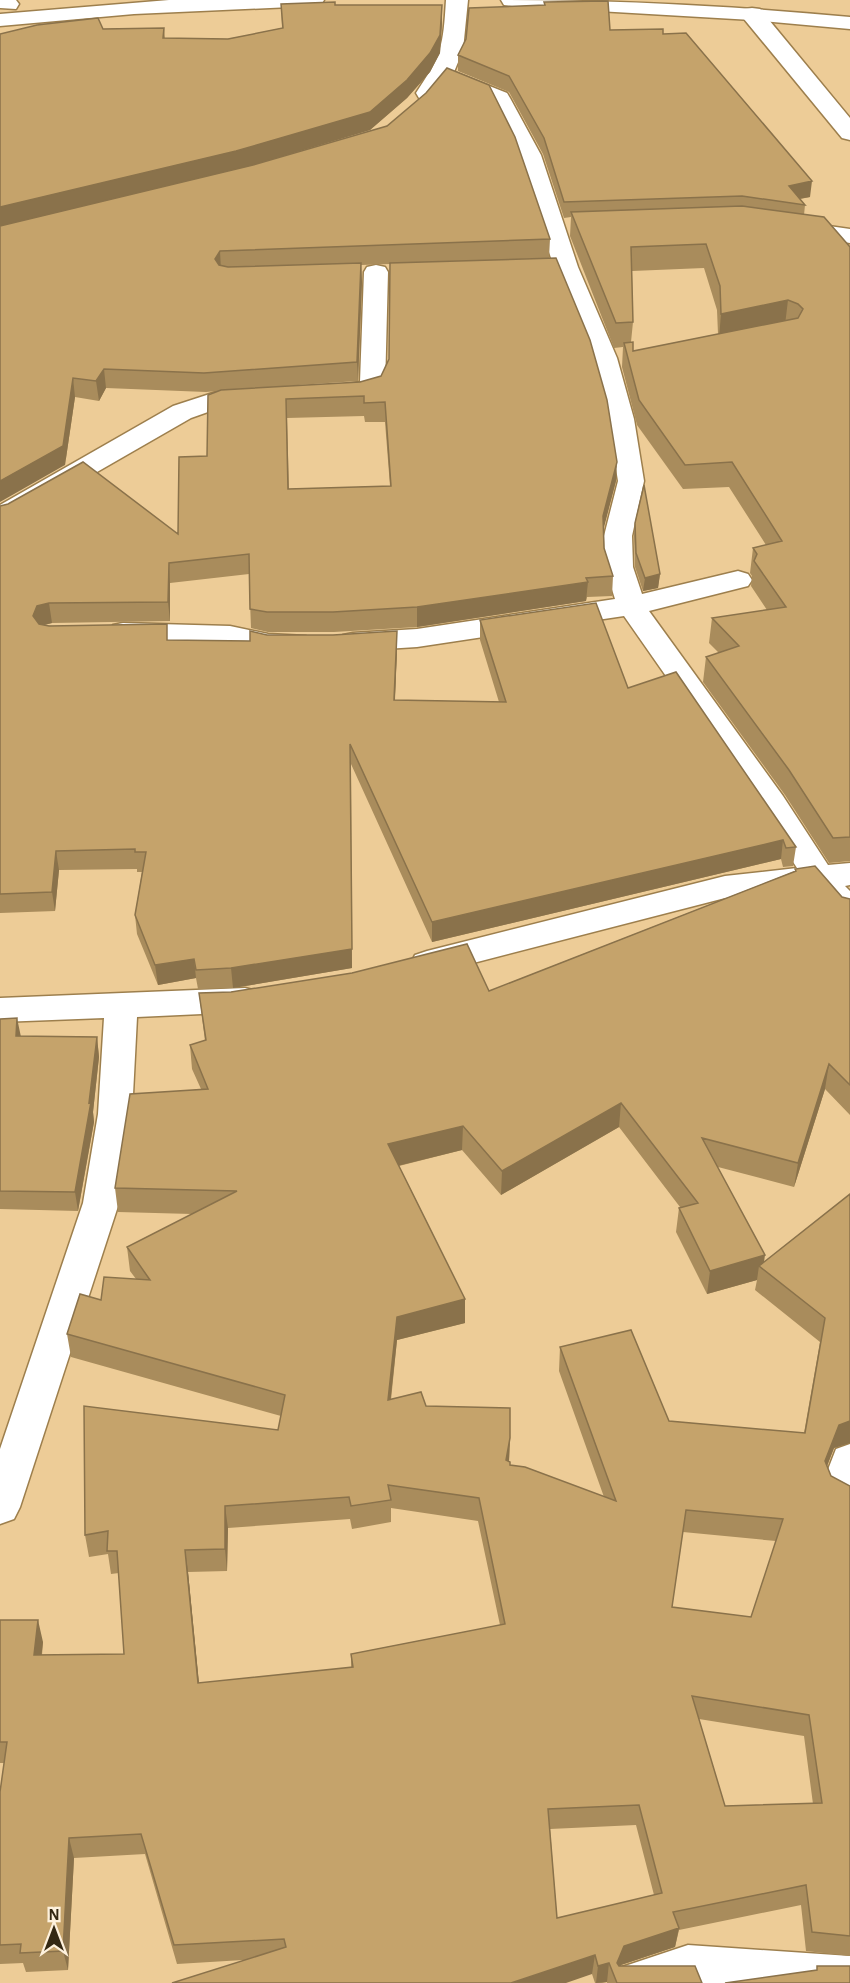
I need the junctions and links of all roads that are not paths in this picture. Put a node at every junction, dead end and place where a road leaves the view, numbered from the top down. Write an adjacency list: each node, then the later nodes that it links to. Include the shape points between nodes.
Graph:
1 (53, 0): 6 (main road)
2 (313, 0): 6 (main road)
3 (457, 0): 10 (main road, via 453,54)
4 (512, 0): 8 (main road)
5 (777, 0): 7 (main road)
6 (2, 8)
7 (850, 8)
8 (752, 14): 9 (main road); 12 (main road)
9 (850, 23)
10 (442, 75): 11 (main road); 20 (main road, via 499,98 565,227 556,267 615,358 632,481 618,536 620,567)
11 (410, 111)
12 (850, 133)
13 (773, 225): 14 (main road)
14 (850, 236)
15 (376, 272): 16 (main road, via 372,388)
16 (313, 394)
17 (278, 396): 18 (main road, via 219,399 182,412)
18 (0, 516)
19 (738, 580): 20 (main road)
20 (631, 606): 21 (main road, via 417,638 334,643 268,643 230,635); 22 (main road, via 772,804)
21 (100, 633)
22 (835, 876): 23 (main road); 24 (main road, via 725,887)
23 (850, 912)
24 (394, 972)
25 (268, 996): 26 (main road, via 233,1002)
26 (121, 1006): 27 (main road); 30 (main road, via 115,1113 101,1203)
27 (0, 1010)
28 (850, 1461): 29 (main road, via 842,1485)
29 (850, 1492)
30 (0, 1507)
31 (850, 1978): 32 (main road, via 688,1966)
32 (638, 1983)

